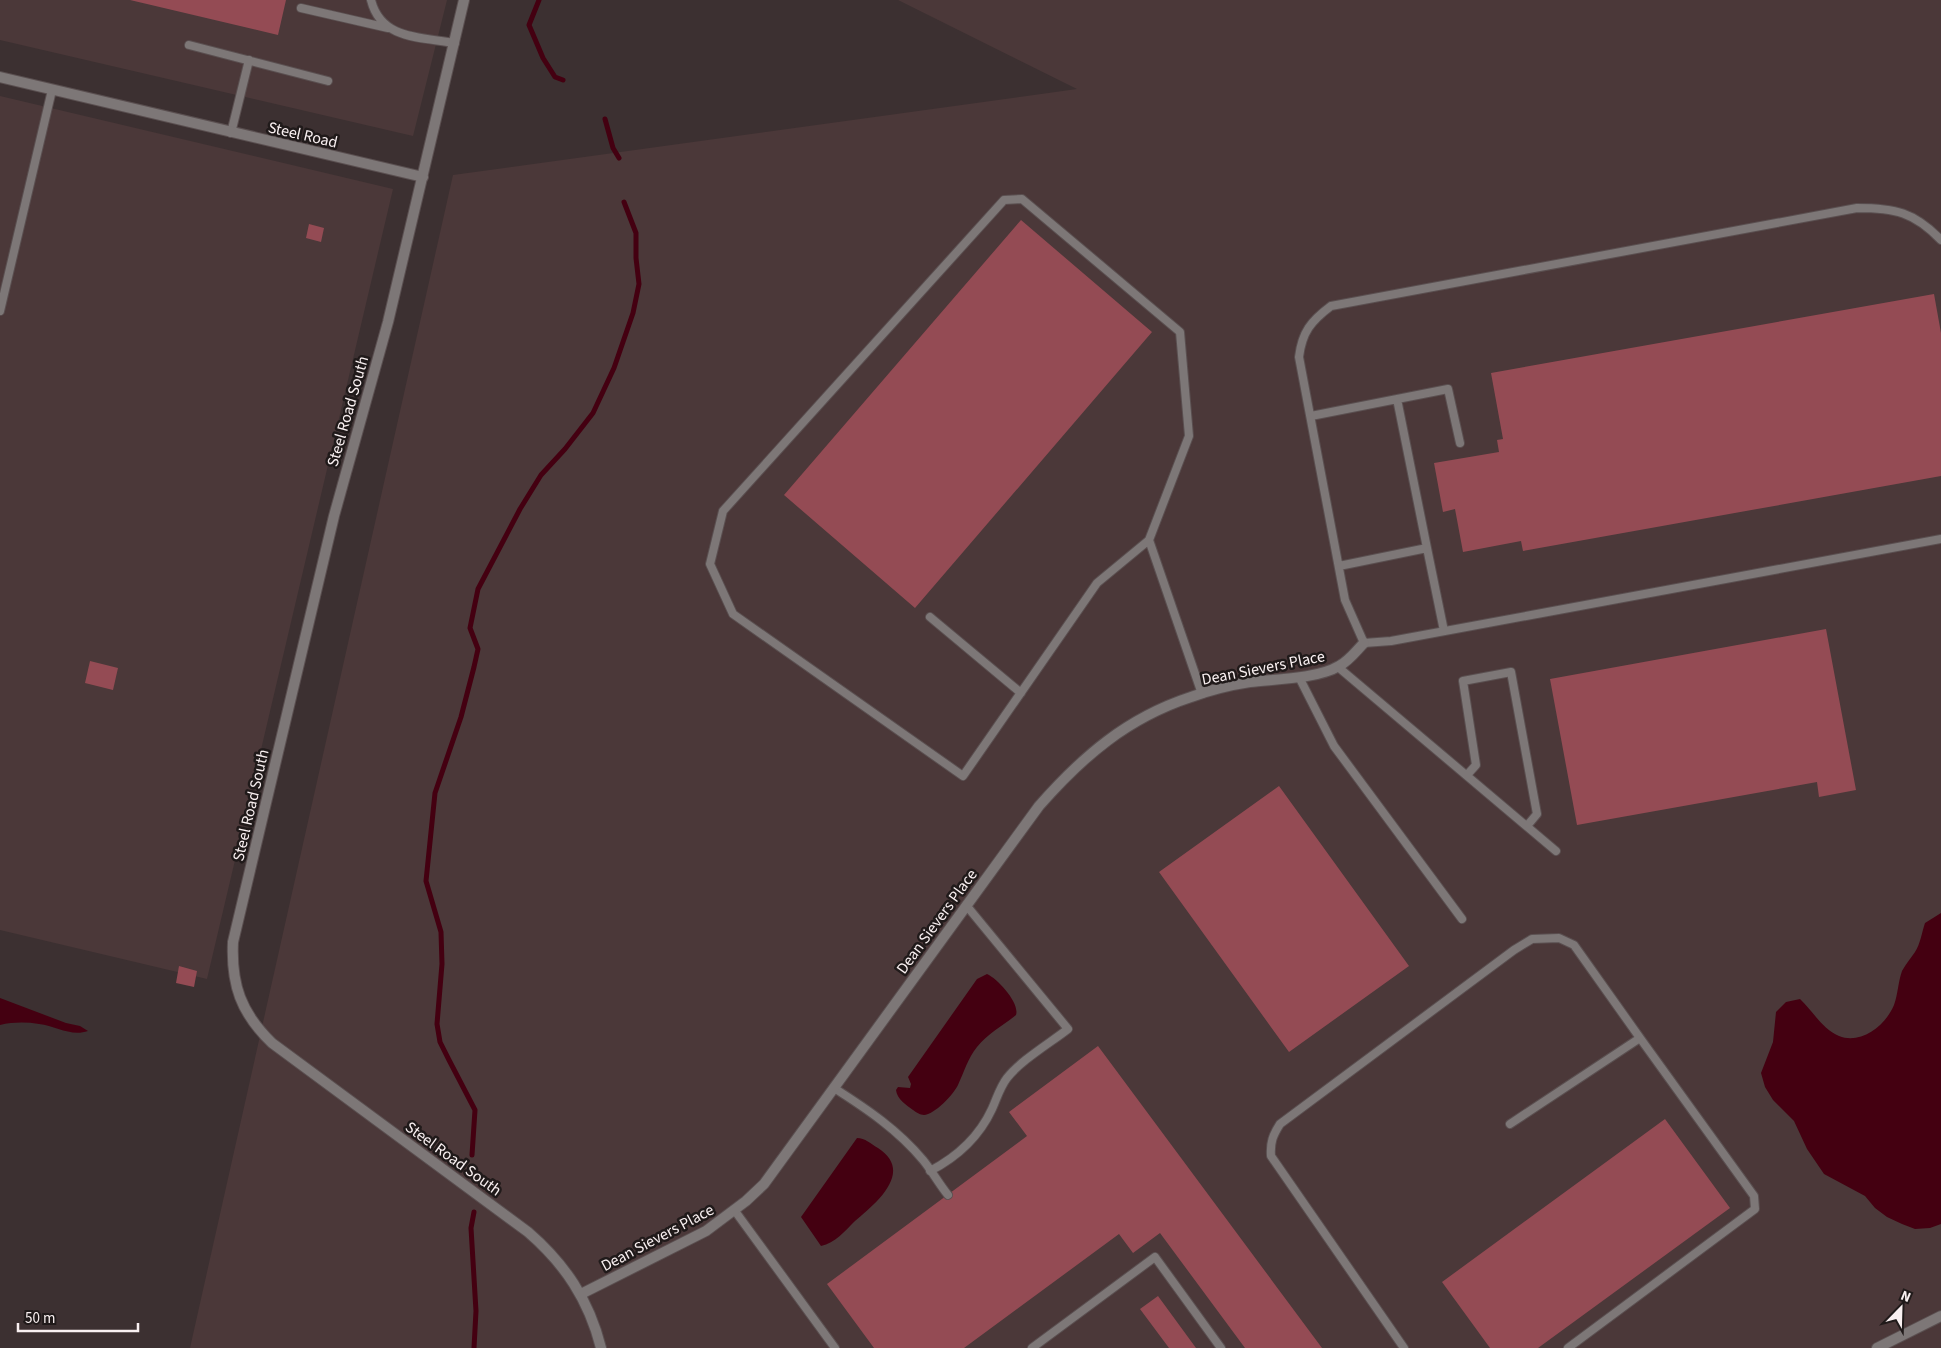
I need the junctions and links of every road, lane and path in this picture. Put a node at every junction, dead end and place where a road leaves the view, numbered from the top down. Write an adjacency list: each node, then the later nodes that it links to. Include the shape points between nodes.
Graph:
1 (371, 0): 4 (lane, via 374,14)
2 (464, 0): 5 (street)
3 (301, 8): 4 (lane)
4 (388, 28): 5 (lane)
5 (455, 43): 12 (street)
6 (189, 45): 7 (lane)
7 (249, 60): 9 (lane); 11 (lane)
8 (0, 77): 10 (street, Steel Road)
9 (328, 81)
10 (52, 90): 11 (street, Steel Road); 14 (lane)
11 (231, 133): 12 (street, Steel Road)
12 (423, 177): 40 (street, Steel Road South, via 388,322 334,516 233,942 234,978 249,1016 272,1043 528,1232 545,1246)
13 (1941, 240): 16 (lane, via 1905,213 1884,208 1857,208 1331,306 1311,322 1301,345 1300,357)
14 (0, 311)
15 (1397, 399): 16 (lane); 17 (lane, via 1448,389); 20 (lane)
16 (1311, 416): 21 (lane)
17 (1460, 444)
18 (1149, 540): 27 (lane, via 1096,583); 27 (lane, via 1189,436 1180,332 1022,199 1004,200 722,511 710,564 733,614 963,776); 28 (lane)
19 (1941, 540): 23 (lane)
20 (1427, 548): 21 (lane); 23 (lane)
21 (1339, 566): 24 (lane, via 1345,600)
22 (930, 617): 27 (lane)
23 (1444, 631): 24 (lane)
24 (1364, 643): 25 (street, Dean Sievers Place)
25 (1338, 667): 26 (street, Dean Sievers Place); 29 (lane)
26 (1299, 677): 28 (street, Dean Sievers Place, via 1247,683); 33 (lane, via 1334,746)
27 (1021, 692)
28 (1202, 694): 32 (street, Dean Sievers Place, via 1138,721 1113,736 1068,773 1039,806)
29 (1467, 775): 30 (lane); 30 (lane, via 1476,765 1463,681 1511,672 1537,814)
30 (1527, 826): 31 (lane)
31 (1556, 850)
32 (966, 905): 35 (street, Dean Sievers Place); 37 (lane, via 1068,1029 1013,1071 1002,1085 987,1120 972,1140 953,1158)
33 (1462, 919)
34 (1640, 1038): 36 (lane); 46 (lane, via 1574,946 1559,938 1532,939 1280,1124 1272,1136 1272,1156); 47 (lane, via 1754,1196 1755,1208)
35 (834, 1088): 37 (lane, via 884,1122 911,1147); 39 (street, Dean Sievers Place, via 770,1177)
36 (1510, 1124)
37 (930, 1171): 38 (lane)
38 (948, 1195)
39 (735, 1211): 40 (street, Dean Sievers Place, via 706,1232); 43 (lane)
40 (581, 1294): 42 (street, Steel Road South)
41 (1941, 1316): 48 (street)
42 (601, 1348)
43 (835, 1348)
44 (1032, 1348): 45 (lane, via 1155,1257)
45 (1221, 1348)
46 (1404, 1348)
47 (1568, 1348)
48 (1877, 1348)

